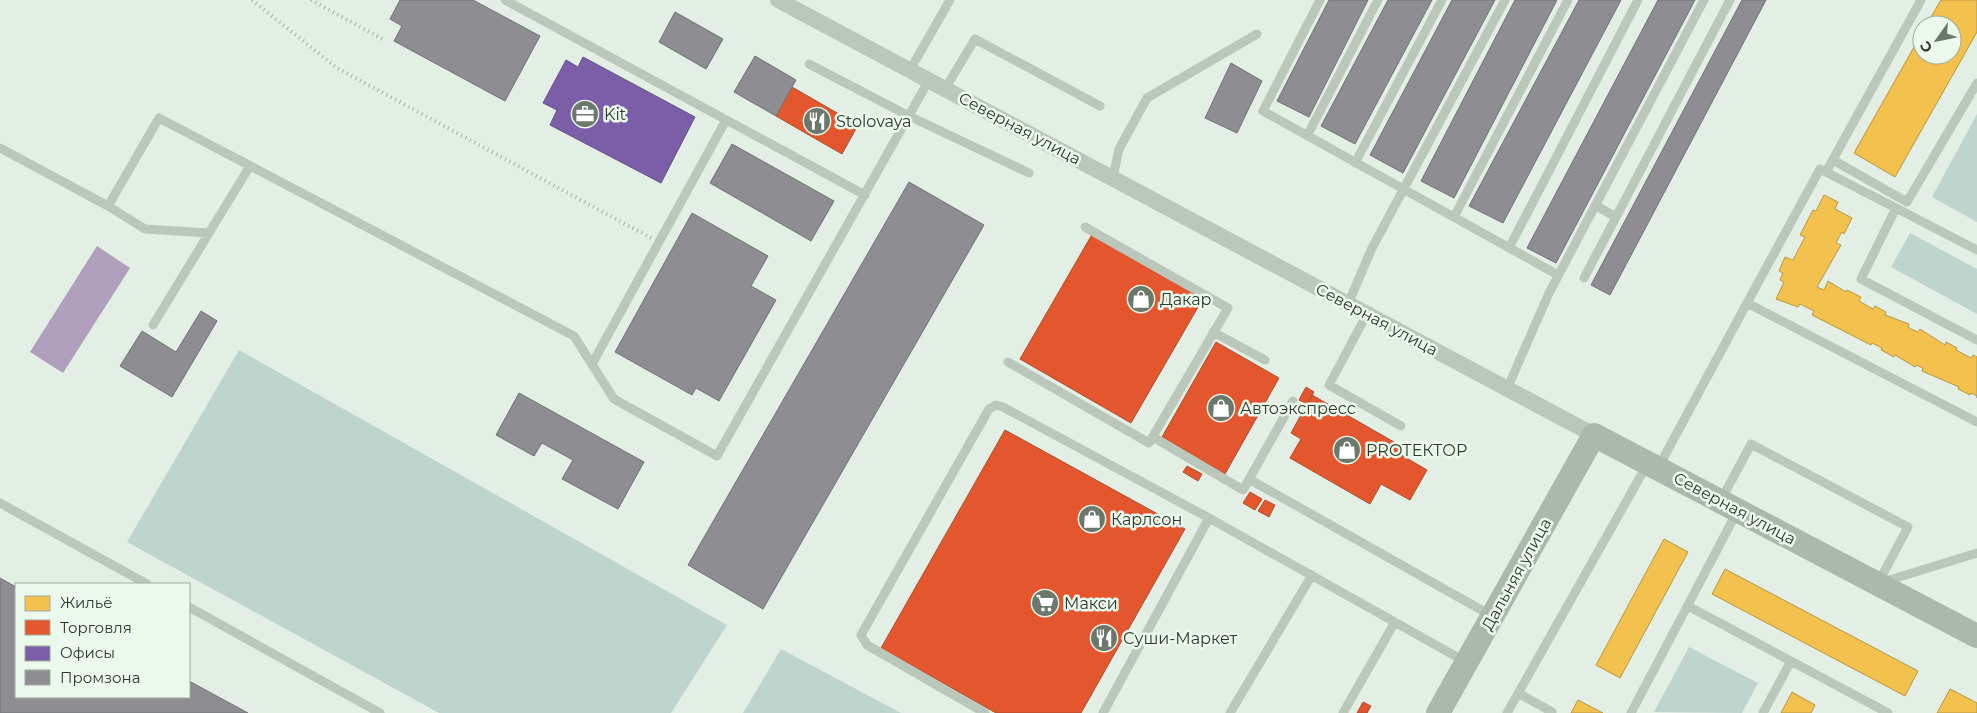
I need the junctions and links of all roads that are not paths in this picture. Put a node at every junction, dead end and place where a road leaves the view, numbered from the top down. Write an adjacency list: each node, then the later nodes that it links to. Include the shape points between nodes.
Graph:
1 (505, 0): 21 (lane)
2 (778, 0): 15 (street, Северная улица)
3 (950, 0): 15 (lane)
4 (1320, 0): 22 (lane, via 1263,111)
5 (1378, 0): 22 (lane)
6 (1442, 0): 25 (lane)
7 (1505, 0): 30 (lane)
8 (1568, 0): 35 (lane)
9 (1638, 0): 39 (lane)
10 (1704, 0): 32 (lane)
11 (1730, 0): 36 (lane)
12 (1921, 0): 24 (lane)
13 (1257, 34): 29 (lane, via 1147,98 1119,150)
14 (808, 64): 20 (lane)
15 (910, 70): 16 (street, Северная улица)
16 (929, 80): 18 (street, Северная улица); 20 (lane)
17 (1977, 83): 24 (lane, via 1907,202)
18 (945, 89): 19 (lane, via 975,38); 29 (street, Северная улица)
19 (1100, 106)
20 (909, 116): 28 (lane); 31 (lane)
21 (726, 120): 31 (lane); 51 (lane)
22 (1307, 136): 25 (lane)
23 (0, 148): 33 (lane)
24 (1833, 160): 27 (lane)
25 (1355, 163): 30 (lane)
26 (250, 166): 33 (lane, via 159,118); 38 (lane); 51 (lane, via 574,336)
27 (1826, 172): 34 (lane); 43 (lane, via 1820,169)
28 (1029, 173)
29 (1113, 177): 44 (street, Северная улица)
30 (1405, 190): 35 (lane); 44 (lane, via 1372,248)
31 (865, 195): 51 (lane, via 717,456 614,399)
32 (1595, 205): 36 (lane); 41 (lane)
33 (108, 206): 38 (lane, via 145,229)
34 (1896, 208): 40 (lane); 48 (lane, via 1861,279)
35 (1454, 217): 39 (lane)
36 (1616, 217): 42 (lane)
37 (1085, 227): 47 (lane, via 1228,308)
38 (209, 233): 46 (lane)
39 (1509, 248): 41 (lane)
40 (1977, 250)
41 (1558, 275): 52 (lane)
42 (1584, 278)
43 (1747, 303): 54 (lane); 58 (lane)
44 (1348, 304): 45 (street, Северная улица)
45 (1367, 314): 52 (street, Северная улица); 55 (lane, via 1329,385)
46 (153, 325)
47 (1213, 332): 49 (lane); 57 (lane)
48 (1977, 340)
49 (1265, 360)
50 (1008, 362): 57 (lane, via 1149,443)
51 (592, 364)
52 (1507, 389): 56 (street, Северная улица)
53 (1293, 401): 59 (lane)
54 (1977, 422)
55 (1401, 426)
56 (1594, 435): 58 (street, Северная улица); 69 (street, Дальняя улица)
57 (1153, 437): 59 (lane, via 1244,490)
58 (1653, 466): 61 (street, Северная улица); 74 (lane)
59 (1249, 479): 69 (lane)
60 (0, 503): 65 (lane)
61 (1729, 505): 66 (street, Северная улица); 66 (lane, via 1751,444 1908,527); 67 (lane)
62 (1209, 518): 64 (lane); 77 (lane, via 1003,407 996,405 989,409 860,635 867,645); 78 (lane)
63 (1977, 553): 66 (lane)
64 (1312, 575): 70 (lane); 79 (lane)
65 (145, 583)
66 (1878, 584): 71 (street, Северная улица)
67 (1688, 606): 72 (lane); 83 (lane)
68 (190, 608): 76 (lane)
69 (1492, 616): 73 (street, Дальняя улица)
70 (1395, 622): 73 (lane); 80 (lane)
71 (1977, 636)
72 (1791, 661): 84 (lane); 85 (lane)
73 (1466, 662): 81 (street, Дальняя улица)
74 (1518, 693): 75 (lane); 82 (lane)
75 (1552, 712)
76 (380, 713)
77 (985, 713)
78 (1103, 713)
79 (1230, 713)
80 (1343, 713)
81 (1438, 713)
82 (1506, 713)
83 (1631, 713)
84 (1763, 713)
85 (1888, 713)

